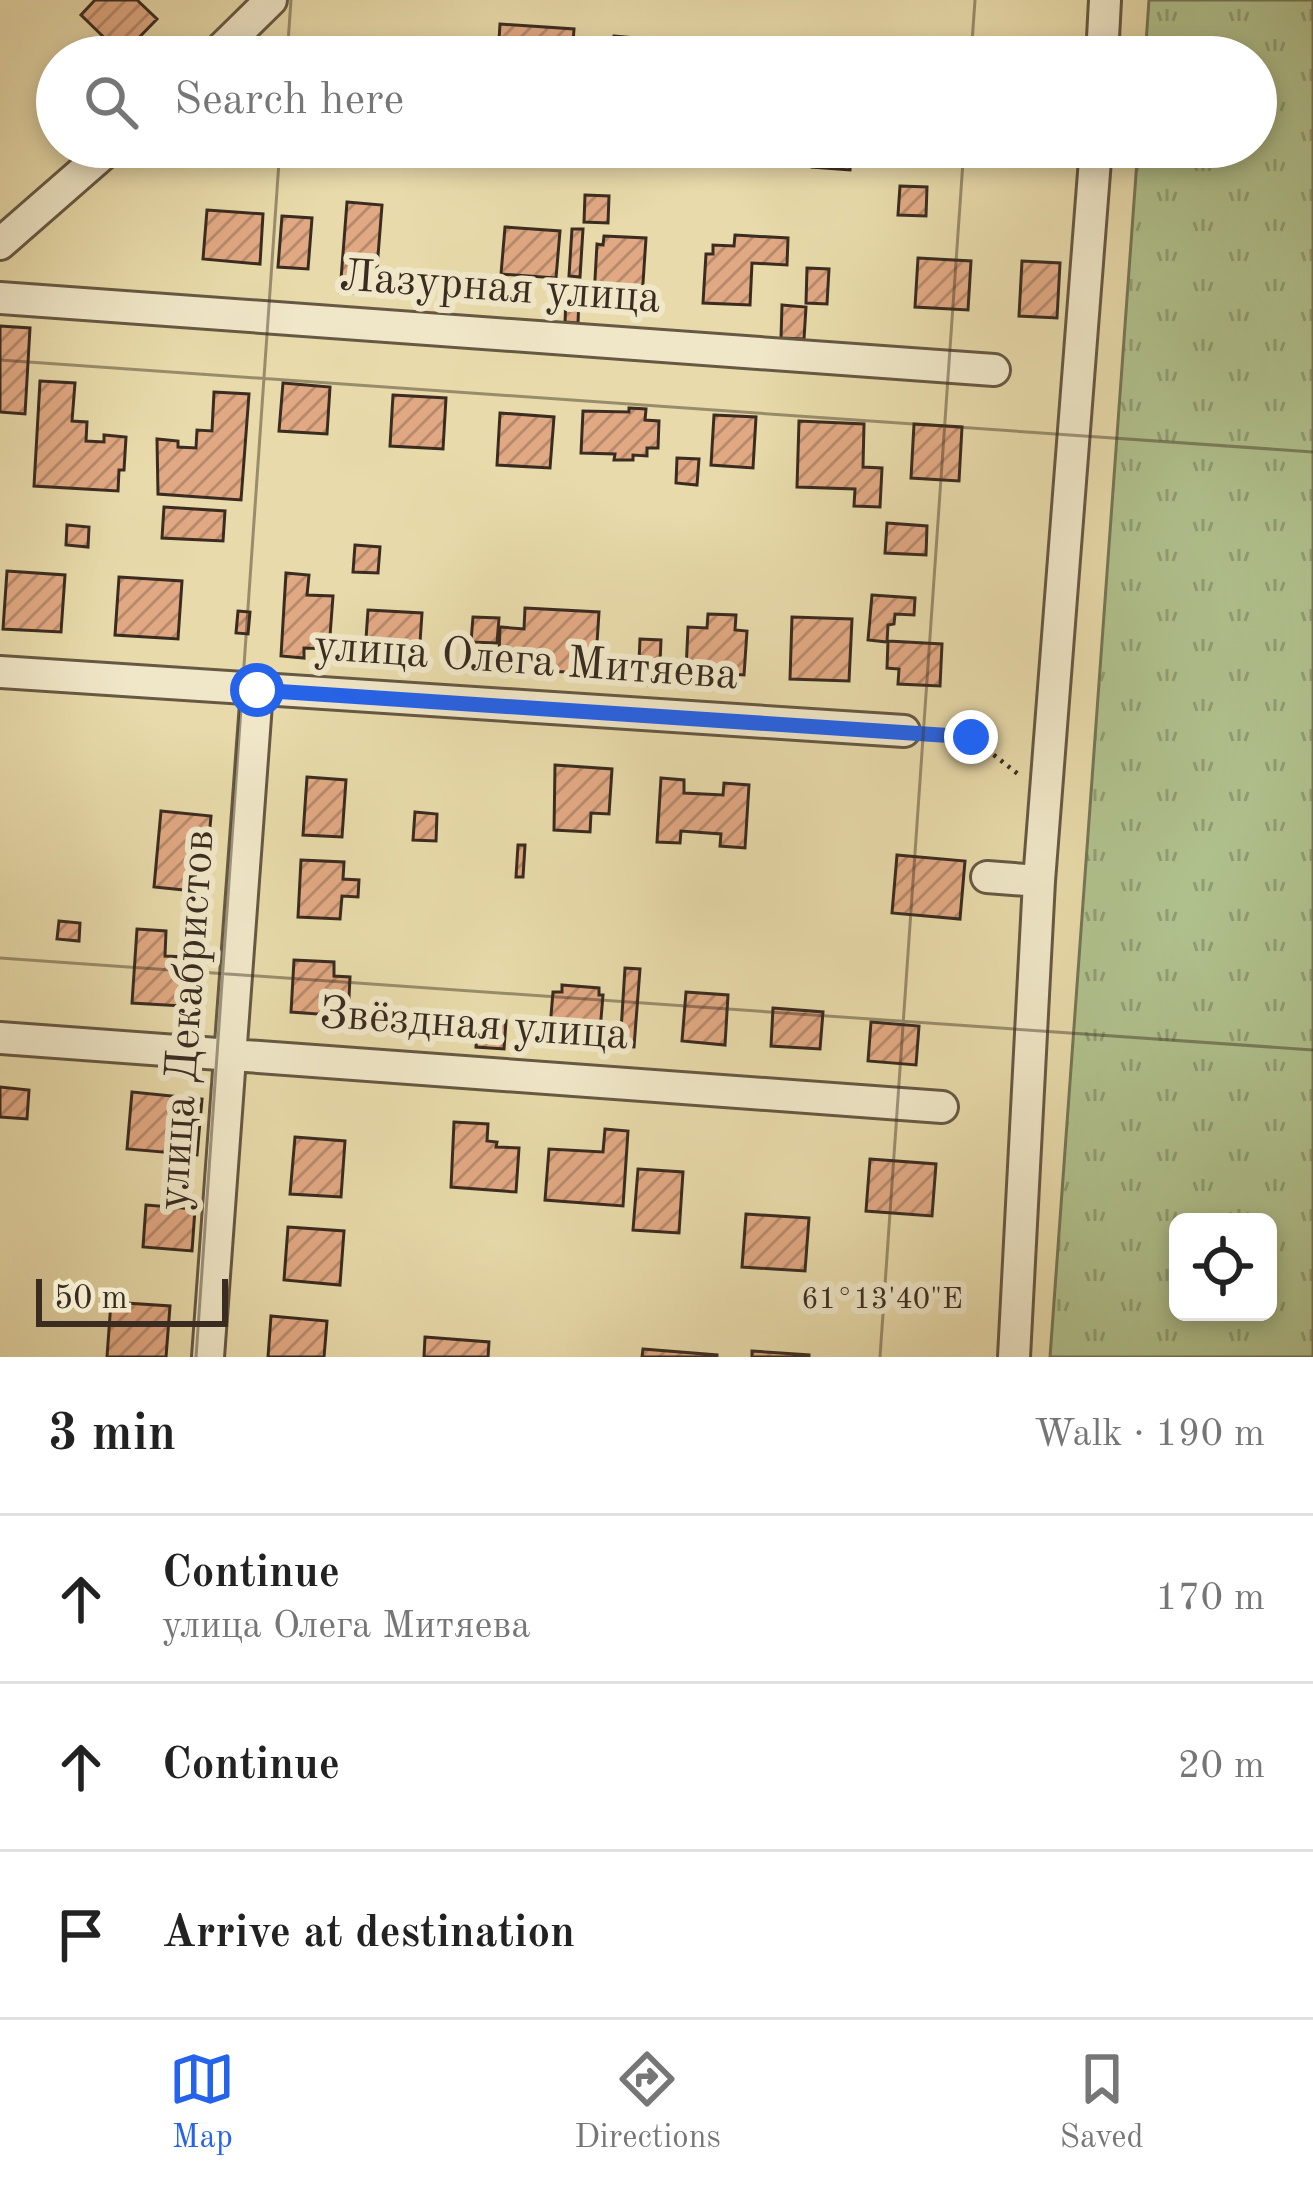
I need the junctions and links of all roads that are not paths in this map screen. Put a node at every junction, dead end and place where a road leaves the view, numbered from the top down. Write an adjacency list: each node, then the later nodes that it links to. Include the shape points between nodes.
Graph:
1 (271, 0): 3 (street)
2 (1105, 0): 4 (street)
3 (234, 36)
4 (1103, 36)
5 (87, 168): 7 (street)
6 (1094, 168): 14 (street)
7 (0, 244)
8 (0, 298): 9 (street, Лазурная улица)
9 (994, 370)
10 (0, 672): 11 (street, улица Олега Митяева)
11 (257, 690): 12 (street, улица Олега Митяева); 16 (street, улица Декабристов)
12 (904, 731)
13 (987, 878): 14 (street)
14 (1039, 881): 19 (street)
15 (0, 1038): 16 (street, Звёздная улица)
16 (232, 1053): 17 (street, Звёздная улица); 18 (street, улица Декабристов)
17 (942, 1107)
18 (208, 1357)
19 (1014, 1357)

